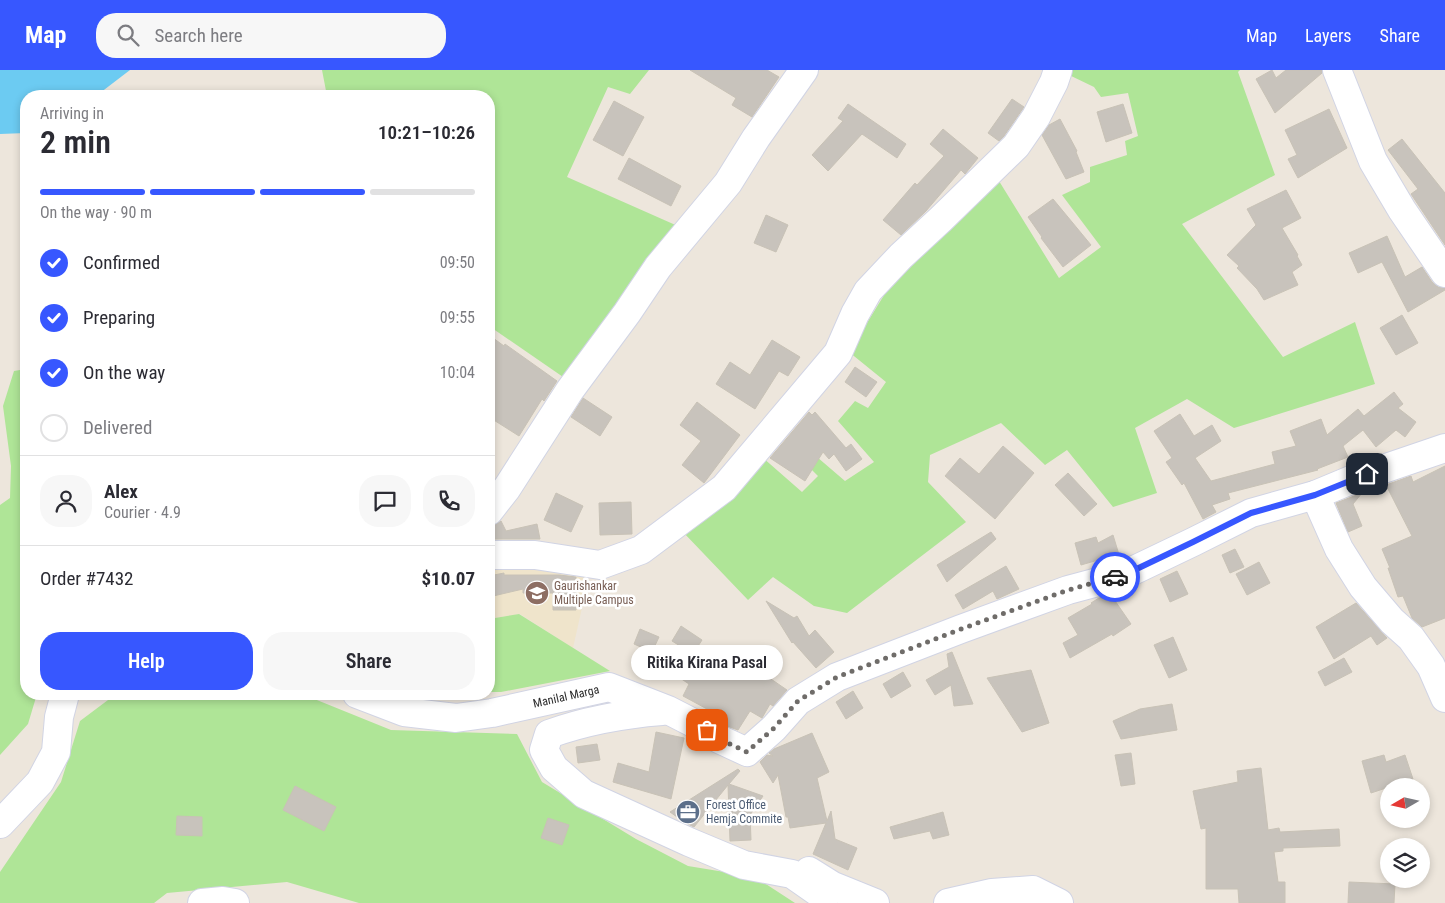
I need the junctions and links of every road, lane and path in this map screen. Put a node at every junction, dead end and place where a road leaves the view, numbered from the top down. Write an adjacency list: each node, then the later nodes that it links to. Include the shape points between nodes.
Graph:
1 (804, 70): 7 (street, via 728,183 658,267 570,390)
2 (1058, 70): 8 (street, via 1036,117 1016,146 868,291 838,353 724,488 641,550 600,565 535,555)
3 (1337, 70): 4 (street, via 1373,161)
4 (1445, 273)
5 (1445, 448): 6 (street, Manilal Marga)
6 (1315, 495): 9 (street, via 1339,549 1363,587 1411,638 1432,666); 12 (street, Manilal Marga, via 1251,513 1124,575 1068,590 837,677 798,701 747,752)
7 (495, 503)
8 (495, 555)
9 (1445, 698)
10 (63, 700): 13 (street, via 56,752 40,782)
11 (373, 700): 12 (street, Manilal Marga, via 404,712 456,718 609,688)
12 (668, 710): 14 (street, via 626,714 571,726 549,734 544,750 554,768 584,794)
13 (0, 824)
14 (744, 865): 17 (street, via 792,874 822,895); 18 (street, via 785,864 808,870 833,886)
15 (202, 903): 16 (street)
16 (235, 903)
17 (823, 903)
18 (875, 903)
19 (948, 903): 20 (street, via 992,893 1033,890)
20 (1059, 903)

